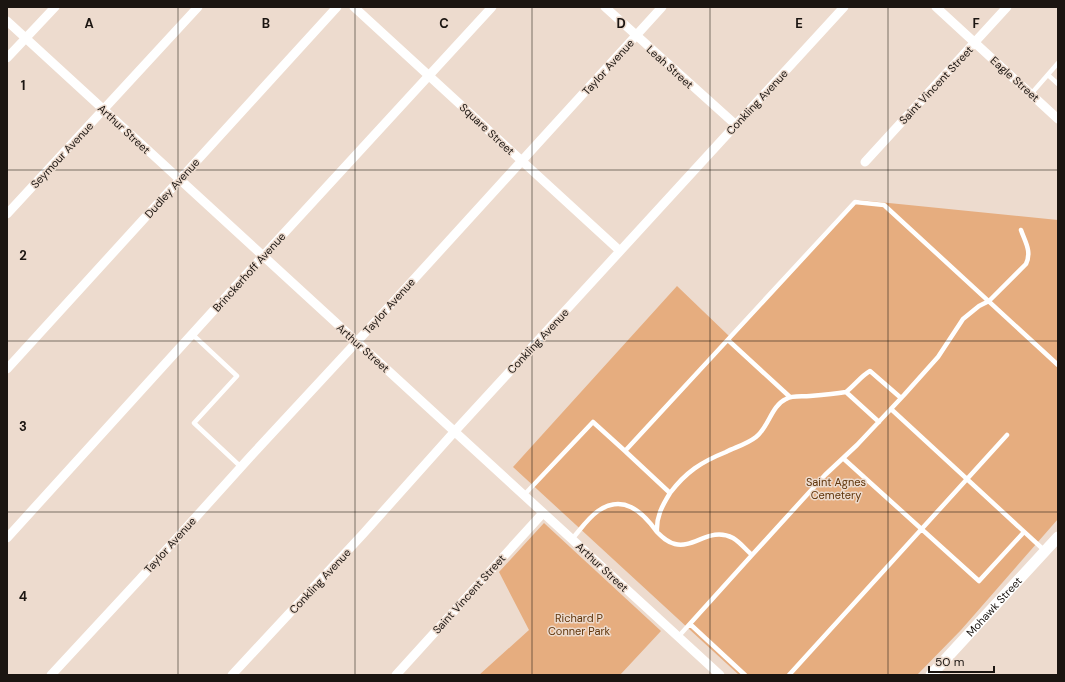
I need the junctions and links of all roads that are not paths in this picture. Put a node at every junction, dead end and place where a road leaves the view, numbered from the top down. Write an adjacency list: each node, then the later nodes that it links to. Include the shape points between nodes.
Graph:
1 (55, 7): 13 (street)
2 (198, 7): 21 (street, Seymour Avenue)
3 (337, 7): 26 (street, Dudley Avenue)
4 (354, 7): 18 (street, Square Street)
5 (492, 7): 18 (street, Brinckerhoff Avenue)
6 (605, 7): 12 (street, Leah Street)
7 (662, 7): 12 (street, Taylor Avenue)
8 (844, 7): 23 (street, Conkling Avenue)
9 (936, 7): 14 (street, Eagle Street)
10 (1007, 7): 14 (street, Saint Vincent Street)
11 (7, 21): 13 (street, Arthur Street)
12 (636, 36): 23 (street, Leah Street); 24 (street, Taylor Avenue)
13 (26, 38): 15 (street); 21 (street, Arthur Street)
14 (975, 43): 20 (street, Eagle Street); 25 (street, Saint Vincent Street)
15 (7, 58)
16 (1058, 63): 17 (lane)
17 (1048, 75): 19 (lane); 20 (lane)
18 (429, 76): 24 (street, Square Street); 30 (street, Brinckerhoff Avenue)
19 (1058, 84)
20 (1031, 94): 22 (street, Eagle Street)
21 (104, 110): 26 (street, Arthur Street); 27 (street, Seymour Avenue)
22 (1058, 119)
23 (736, 125): 29 (street, Conkling Avenue)
24 (521, 161): 29 (street, Square Street); 34 (street, Taylor Avenue)
25 (865, 162)
26 (180, 180): 30 (street, Arthur Street); 36 (street, Dudley Avenue)
27 (7, 214)
28 (1020, 230): 31 (lane, via 1029,248 1029,259)
29 (620, 251): 42 (street, Conkling Avenue)
30 (263, 256): 32 (street, Brinckerhoff Avenue); 34 (street, Arthur Street)
31 (989, 301): 33 (lane, via 884,205 855,202); 35 (lane); 39 (lane, via 963,320 938,357)
32 (192, 334): 46 (lane, via 237,376 194,423); 55 (street, Brinckerhoff Avenue)
33 (728, 340): 38 (lane); 44 (lane)
34 (357, 342): 42 (street, Arthur Street); 46 (street, Taylor Avenue)
35 (1058, 365)
36 (7, 369)
37 (846, 392): 38 (lane); 39 (lane, via 870,371); 41 (lane)
38 (790, 397): 48 (lane, via 784,399 777,407 757,436 744,445 693,468)
39 (901, 398): 40 (lane)
40 (891, 409): 41 (lane); 47 (lane)
41 (879, 422): 45 (lane)
42 (454, 431): 49 (street, Arthur Street); 62 (street, Conkling Avenue, via 364,534)
43 (1007, 435): 47 (lane)
44 (625, 451): 48 (lane); 49 (lane, via 593,422)
45 (844, 459): 51 (lane); 58 (lane, via 825,475)
46 (241, 467): 61 (street, Taylor Avenue)
47 (967, 479): 51 (lane); 53 (lane)
48 (670, 493): 52 (lane, via 662,505 656,524)
49 (524, 495): 50 (street, Arthur Street)
50 (543, 513): 56 (street, Arthur Street); 63 (street, Saint Vincent Street)
51 (921, 529): 53 (lane, via 979,581); 66 (lane)
52 (657, 532): 56 (lane, via 636,509 623,504 610,504 596,512); 58 (lane, via 665,540 676,544 684,544 709,535 725,536 733,538)
53 (1024, 532): 57 (lane)
54 (1058, 537): 57 (street, Mohawk Street)
55 (7, 538)
56 (572, 539): 60 (street, Arthur Street)
57 (1045, 551): 67 (street, Mohawk Street)
58 (752, 555): 59 (lane)
59 (690, 624): 60 (lane); 65 (lane)
60 (678, 637): 64 (street, Arthur Street)
61 (50, 675)
62 (232, 675)
63 (396, 675)
64 (720, 675)
65 (745, 675)
66 (789, 675)
67 (931, 675)

